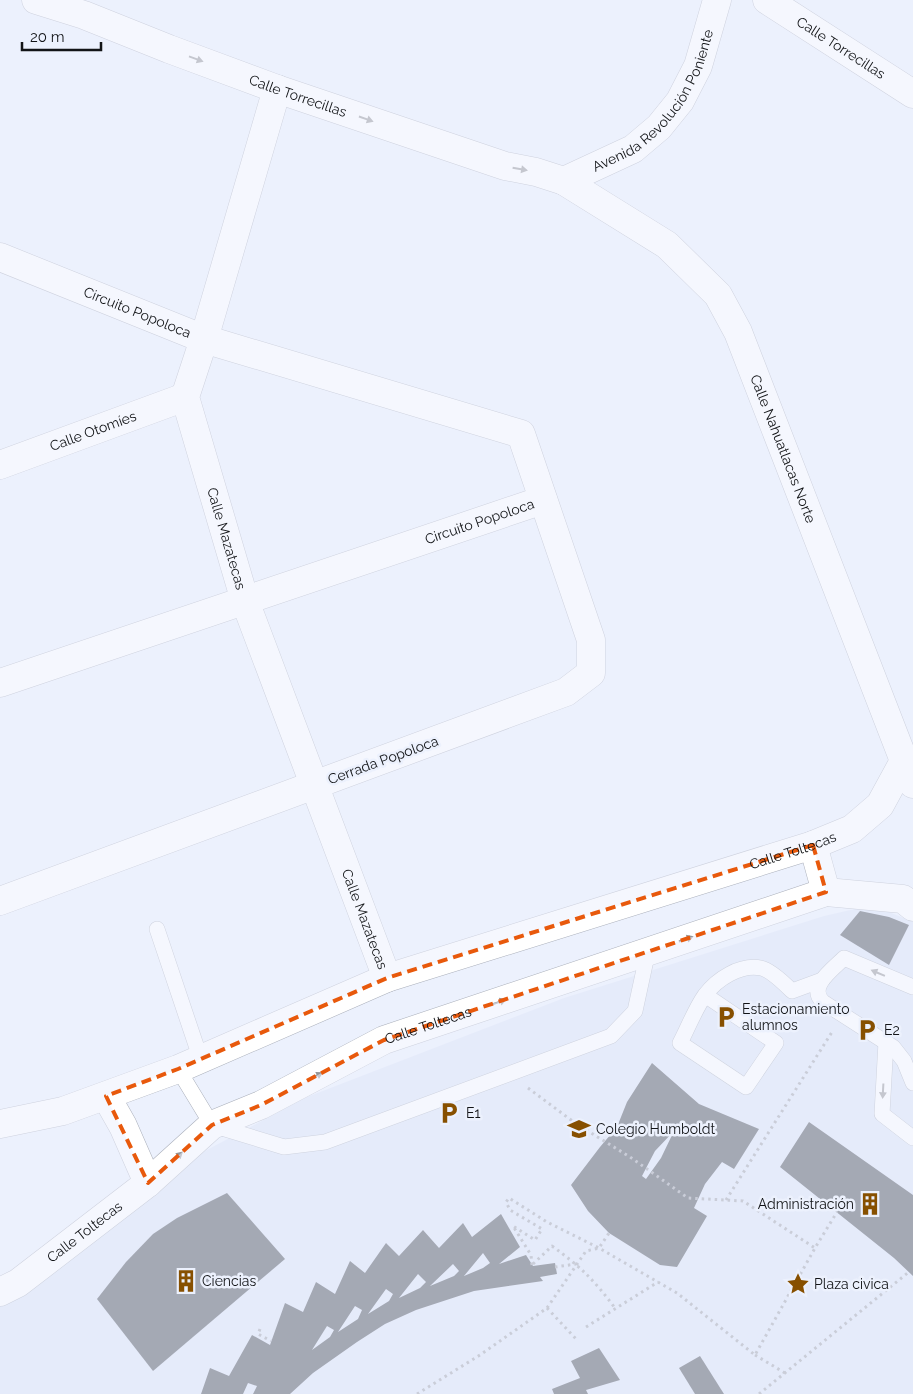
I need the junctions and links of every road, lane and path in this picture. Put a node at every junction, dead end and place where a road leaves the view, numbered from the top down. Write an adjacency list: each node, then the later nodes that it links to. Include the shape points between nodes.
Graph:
1 (36, 0): 4 (street, Calle Torrecillas, one-way to 4, via 84,15)
2 (717, 0): 6 (street, Avenida Revolución Poniente, via 698,66 680,101 660,127 633,149)
3 (767, 0): 5 (street, Calle Torrecillas)
4 (277, 89): 6 (street, Calle Torrecillas, one-way to 6, via 504,166); 8 (street)
5 (913, 94)
6 (564, 181): 14 (street, Calle Nahuatlacas Norte, via 667,245 718,295 738,332)
7 (0, 257): 8 (street, Circuito Popoloca)
8 (204, 339): 9 (street); 11 (street, Circuito Popoloca, via 521,434)
9 (185, 397): 10 (street, Calle Otomíes); 12 (street, Calle Mazatecas)
10 (0, 464)
11 (543, 500): 12 (street, Circuito Popoloca); 15 (street, Cerrada Popoloca, via 591,640 591,673 566,692)
12 (245, 601): 13 (street, Circuito Popoloca); 15 (street, Calle Mazatecas)
13 (0, 683)
14 (908, 773): 16 (street, Calle Toltecas, via 880,805 852,829)
15 (315, 785): 18 (street, Cerrada Popoloca); 22 (street, Calle Mazatecas)
16 (813, 845): 17 (street); 22 (street, Calle Toltecas)
17 (826, 892): 19 (street, Calle Toltecas, via 902,899); 21 (street, Calle Toltecas, one-way to 17)
18 (0, 901)
19 (913, 906)
20 (157, 929): 28 (lane)
21 (648, 951): 29 (lane, via 635,1011 611,1036); 33 (street, Calle Toltecas, one-way to 21, via 261,1105 384,1040)
22 (387, 978): 28 (street, Calle Toltecas)
23 (822, 980): 24 (lane, one-way to 23, via 844,958); 25 (lane, via 792,991 763,968 743,968 721,979); 26 (lane, via 817,990 818,997)
24 (913, 987)
25 (705, 995): 25 (lane, via 680,1043 746,1087 776,1043)
26 (842, 1014): 27 (lane); 36 (path)
27 (886, 1042): 30 (lane, via 899,1053); 34 (lane, one-way to 34, via 882,1114)
28 (190, 1064): 31 (street, Calle Toltecas); 33 (lane)
29 (510, 1074): 33 (lane, via 325,1142 284,1147); 36 (path, via 575,1123 688,1198)
30 (913, 1083)
31 (106, 1096): 32 (street, Calle Toltecas, via 63,1111); 35 (street)
32 (0, 1124)
33 (212, 1124): 35 (street, Calle Toltecas, one-way to 33)
34 (913, 1138)
35 (148, 1183): 45 (street, Calle Toltecas, via 18,1283)
36 (726, 1200): 40 (path, via 743,1201)
37 (837, 1212): 40 (path)
38 (609, 1233): 39 (path)
39 (599, 1248): 41 (path, via 586,1251); 41 (path, via 547,1222 509,1198 506,1202 510,1210 542,1229 535,1240 514,1226 531,1255 532,1265 552,1246); 44 (path)
40 (815, 1248): 52 (path)
41 (577, 1264): 42 (path); 46 (path); 47 (path)
42 (556, 1267)
43 (910, 1271): 53 (path)
44 (658, 1282): 47 (path); 52 (path, via 677,1293)
45 (0, 1292)
46 (547, 1308): 50 (path); 54 (path)
47 (615, 1308): 48 (path)
48 (586, 1327)
49 (260, 1329): 51 (path, via 258,1334)
50 (577, 1340)
51 (271, 1341)
52 (755, 1355): 53 (path)
53 (785, 1373): 55 (path)
54 (417, 1394)
55 (759, 1394)

